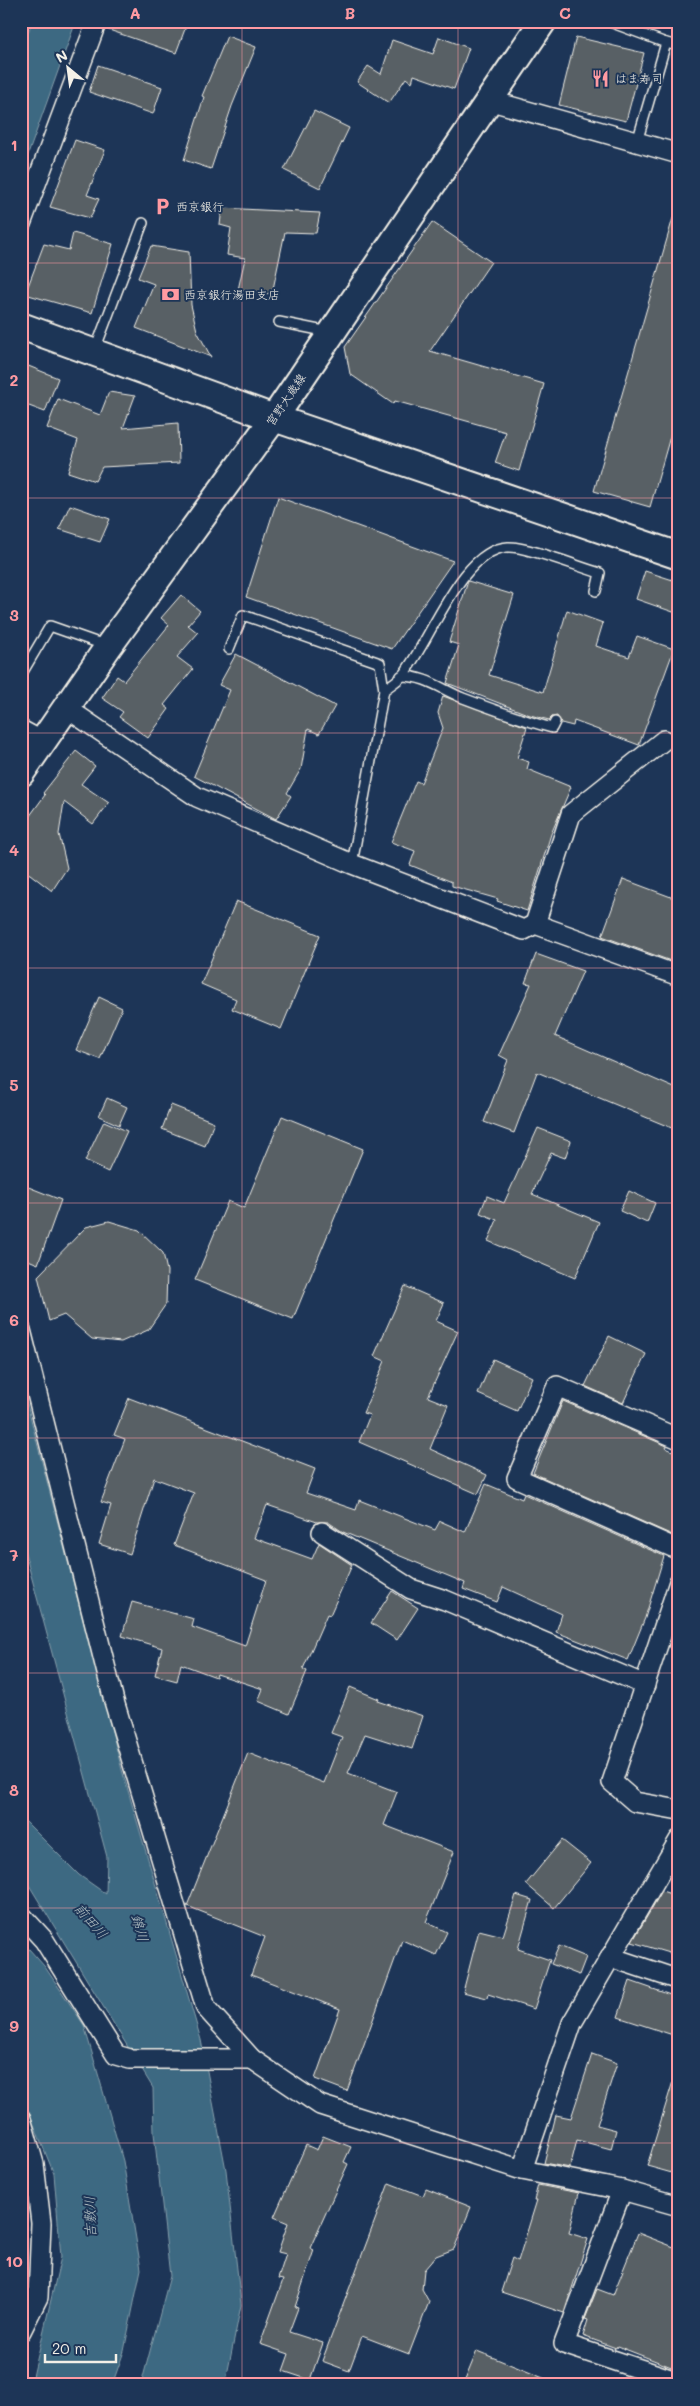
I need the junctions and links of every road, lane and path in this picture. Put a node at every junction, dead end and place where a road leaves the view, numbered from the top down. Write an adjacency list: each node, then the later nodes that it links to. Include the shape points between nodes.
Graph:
1 (97, 21): 10 (street)
2 (543, 21): 6 (main road, 宮野大歳線)
3 (607, 21): 4 (lane)
4 (666, 42): 5 (lane); 7 (lane)
5 (679, 46)
6 (488, 100): 7 (street); 13 (main road, 宮野大歳線)
7 (637, 142): 8 (street)
8 (679, 154)
9 (143, 223): 14 (lane)
10 (21, 224)
11 (279, 322): 13 (lane)
12 (21, 326): 14 (main road)
13 (332, 332): 15 (main road, 宮野大歳線)
14 (94, 353): 15 (main road)
15 (274, 418): 16 (main road); 18 (main road, 宮野大歳線)
16 (679, 556)
17 (596, 591): 21 (lane, via 600,573 508,546 485,554 464,576)
18 (108, 647): 20 (lane, via 50,626); 23 (main road, 宮野大歳線)
19 (229, 649): 22 (lane, via 243,615 380,664)
20 (21, 675)
21 (401, 676): 22 (lane); 24 (lane, via 417,676 465,699 538,724 552,728)
22 (384, 690): 28 (lane)
23 (65, 707): 25 (main road, 宮野大歳線); 28 (street, via 197,797)
24 (555, 722)
25 (32, 736): 27 (main road, 宮野大歳線)
26 (664, 740): 29 (street, via 570,814)
27 (21, 773)
28 (352, 864): 29 (street, via 524,930)
29 (535, 924): 30 (street)
30 (679, 976)
31 (21, 1330): 42 (street, via 114,1701 206,2008)
32 (679, 1439): 34 (street, via 557,1386 517,1478)
33 (322, 1532): 36 (street, via 412,1589)
34 (679, 1550)
35 (679, 1582): 36 (street)
36 (645, 1685): 37 (street, via 612,1782 634,1802)
37 (679, 1810)
38 (679, 1840): 40 (street)
39 (21, 1915): 42 (street, via 44,1940 116,2055 130,2059)
40 (610, 1957): 41 (street); 44 (street, via 572,2022)
41 (679, 1980)
42 (252, 2059): 44 (street, via 320,2105)
43 (21, 2119): 47 (street, via 34,2164 40,2223 38,2297)
44 (522, 2170): 45 (street)
45 (622, 2190): 46 (street); 48 (street, via 564,2344)
46 (679, 2206)
47 (21, 2330)
48 (679, 2382)

